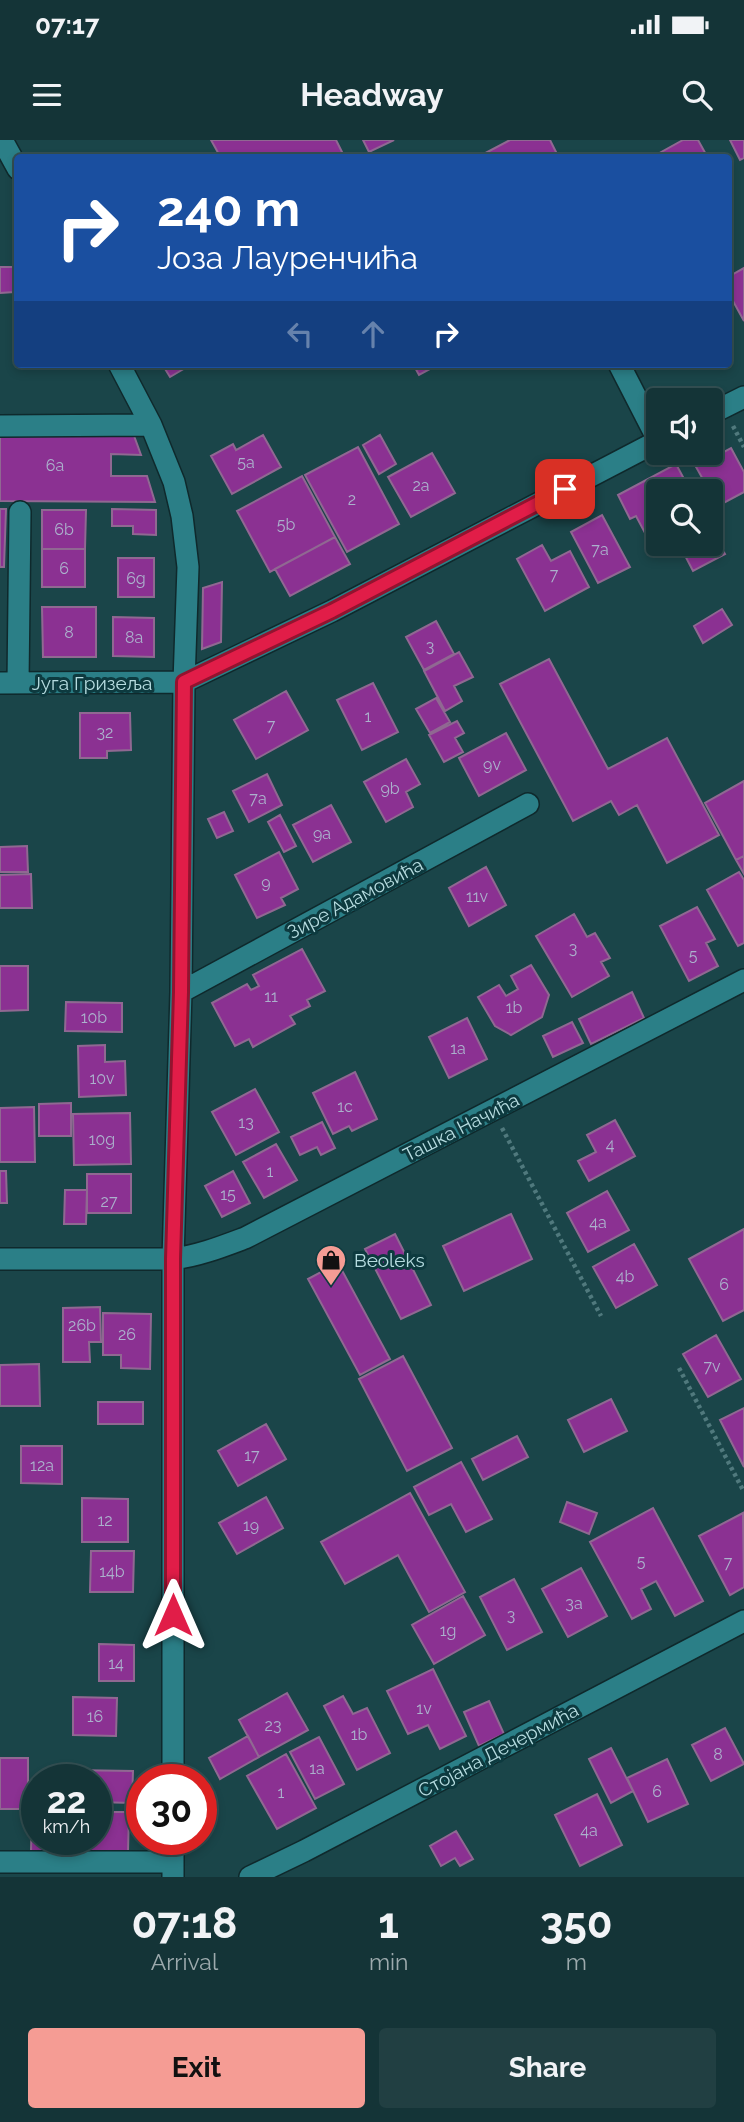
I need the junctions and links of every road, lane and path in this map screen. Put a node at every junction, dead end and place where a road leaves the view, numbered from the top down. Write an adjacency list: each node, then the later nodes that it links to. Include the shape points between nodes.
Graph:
1 (2, 140): 2 (street)
2 (14, 162)
3 (121, 368): 8 (street)
4 (621, 368): 7 (street)
5 (744, 397): 6 (street)
6 (723, 408)
7 (646, 417)
8 (151, 425): 9 (street); 12 (street, via 174,482 185,537)
9 (0, 426)
10 (646, 447): 12 (street, via 332,611)
11 (20, 512): 13 (street)
12 (184, 682): 13 (street, Југа Гризеља); 16 (street)
13 (9, 683)
14 (528, 804): 16 (street, Зире Адамовића)
15 (744, 980): 17 (street, Ташка Начића)
16 (181, 992): 19 (street)
17 (494, 1111): 19 (street, Ташка Начића, via 245,1238); 20 (path)
18 (0, 1259): 19 (street, Ташка Начића)
19 (173, 1259): 24 (street)
20 (600, 1317)
21 (678, 1368): 22 (path)
22 (744, 1492)
23 (744, 1621): 27 (street, Стојана Дечермића)
24 (173, 1764)
25 (0, 1863): 26 (street)
26 (173, 1870)
27 (250, 1877)

